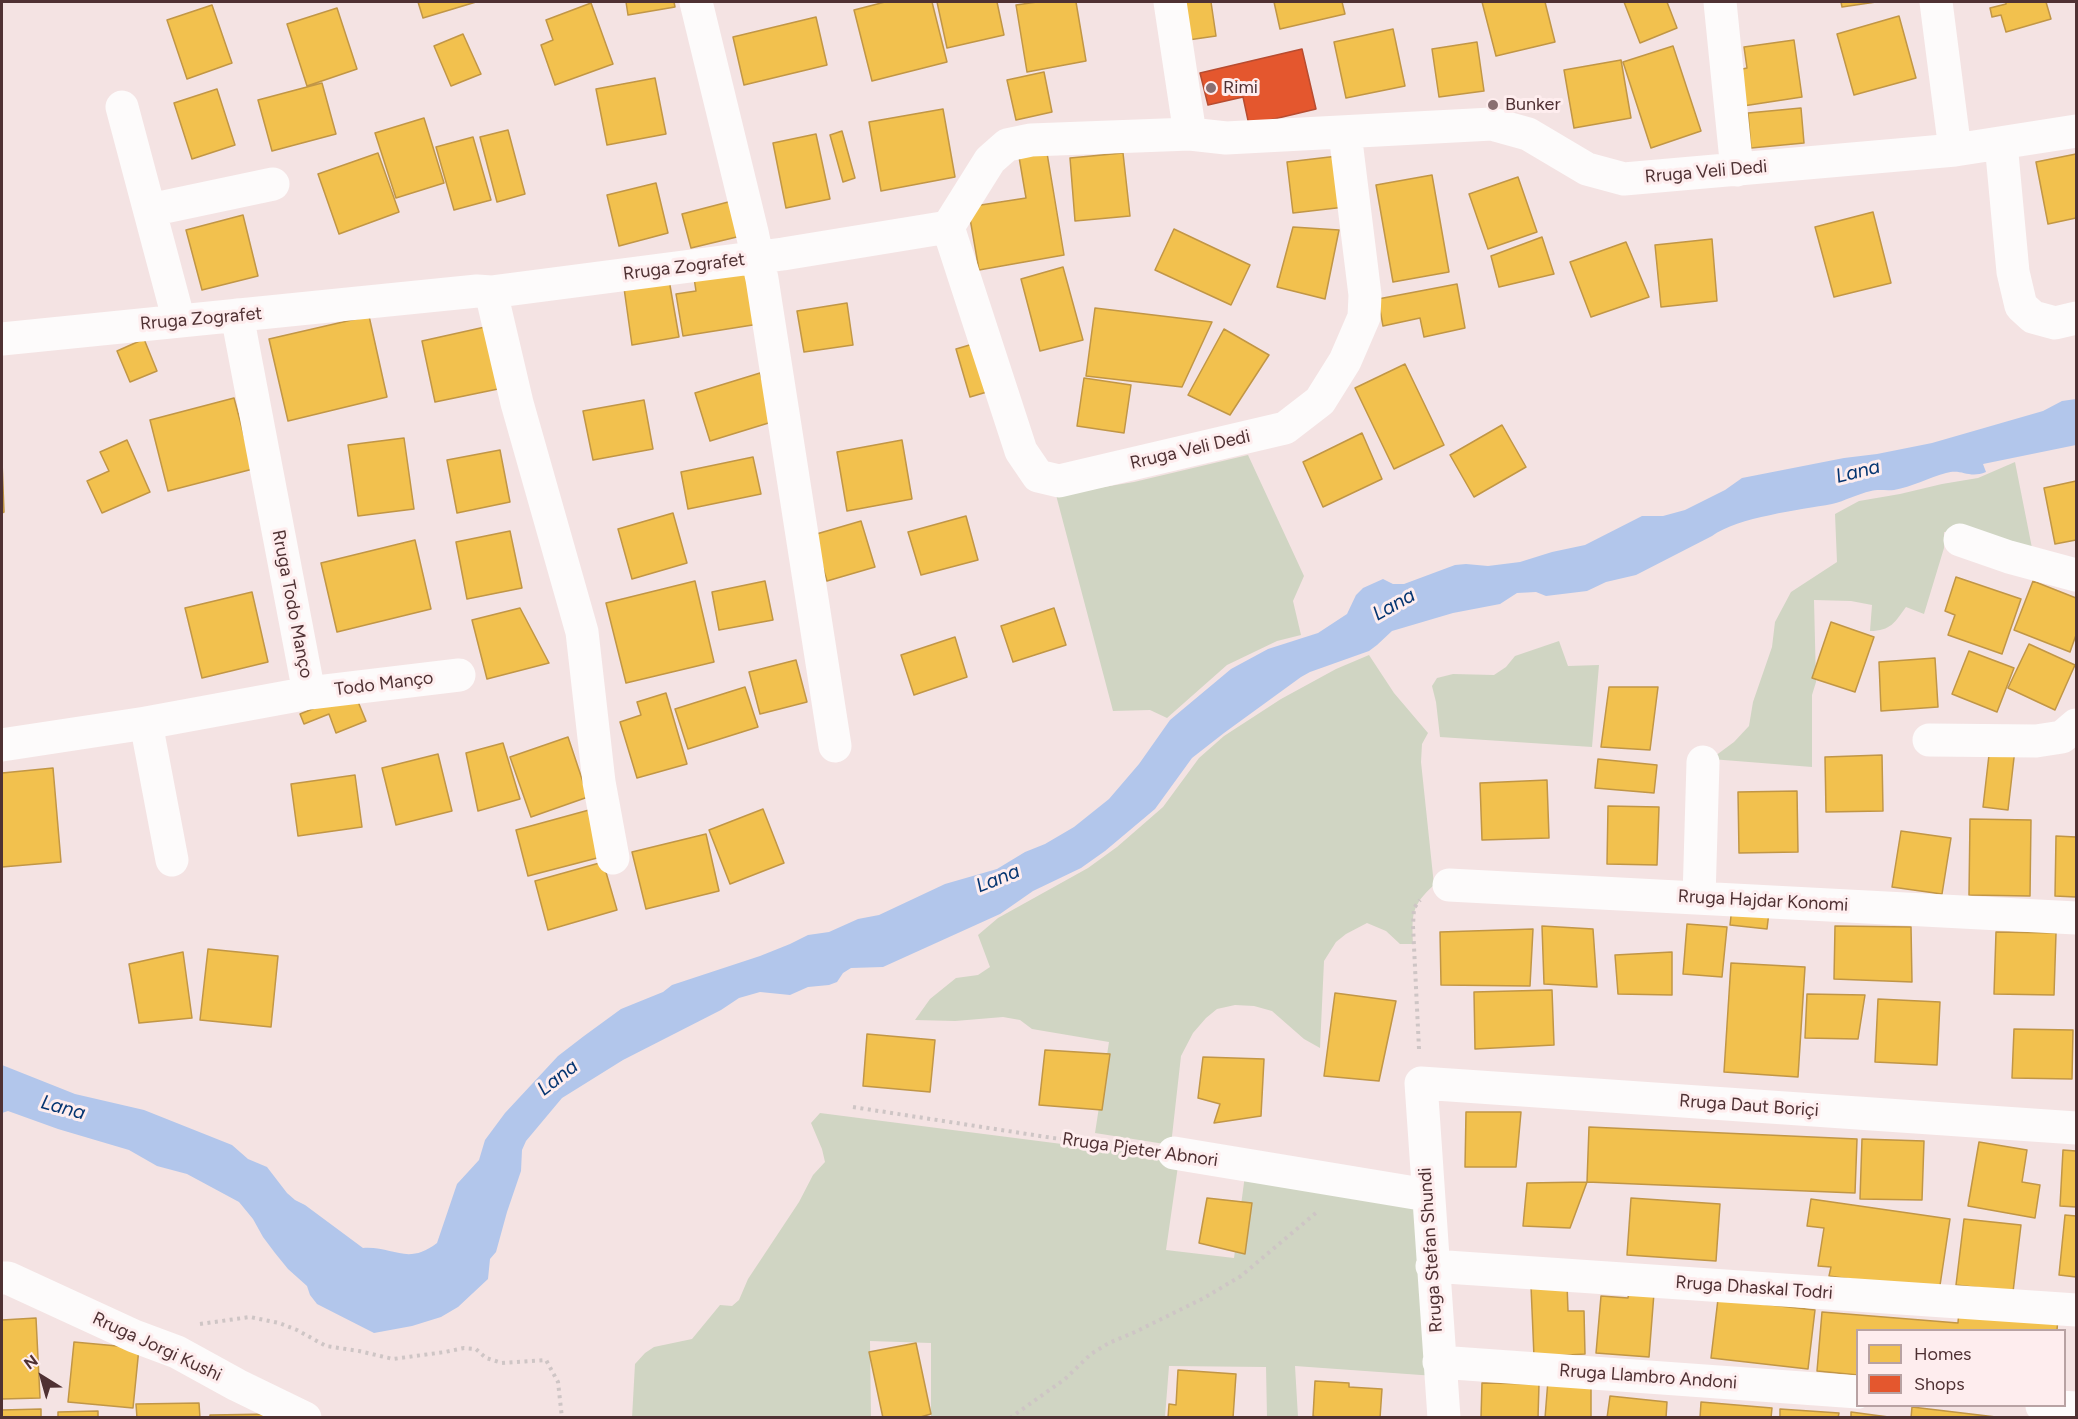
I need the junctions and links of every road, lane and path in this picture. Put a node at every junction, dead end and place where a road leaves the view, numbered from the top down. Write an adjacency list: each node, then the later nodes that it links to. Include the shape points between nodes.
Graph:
1 (696, 2): 15 (street)
2 (1170, 2): 8 (street)
3 (1720, 2): 11 (street)
4 (1936, 2): 10 (street)
5 (122, 107): 13 (street)
6 (2076, 131): 9 (street, Rruga Veli Dedi)
7 (1345, 133): 8 (street, Rruga Veli Dedi, via 1226,138); 11 (street, Rruga Veli Dedi, via 1492,124 1527,134 1587,169 1624,179); 14 (street, Rruga Veli Dedi, via 1365,296 1364,317 1345,361 1320,401 1285,428 1274,431 1059,481 1038,476 1021,451)
8 (1190, 134): 14 (street, via 1032,140 1007,145 990,160)
9 (2001, 143): 10 (street, Rruga Veli Dedi); 19 (street, via 2013,272 2021,306 2033,317)
10 (1954, 150): 11 (street, Rruga Veli Dedi)
11 (1737, 170)
12 (273, 184): 13 (street)
13 (150, 210): 18 (street)
14 (948, 227): 15 (street, Rruga Zografet)
15 (756, 257): 16 (street, Rruga Zografet); 29 (street)
16 (491, 292): 17 (street, Rruga Zografet); 31 (street, via 517,403 582,632 598,782)
17 (237, 315): 18 (street, Rruga Zografet); 24 (street, Rruga Todo Manço)
18 (179, 321): 20 (street, Rruga Zografet)
19 (2066, 321)
20 (2, 339)
21 (1960, 540): 22 (street)
22 (2076, 575)
23 (459, 675): 24 (street, Todo Manço)
24 (309, 693): 25 (street, Rruga Todo Manço)
25 (146, 723): 28 (street, Rruga Todo Manço); 32 (street)
26 (2076, 725): 27 (street, via 2062,737 2036,741)
27 (1929, 740)
28 (2, 745)
29 (835, 746)
30 (1702, 762): 34 (street)
31 (613, 858)
32 (172, 860)
33 (1449, 885): 34 (street, Rruga Hajdar Konomi); 36 (path, via 1434,885 1414,908)
34 (1699, 898): 35 (street, Rruga Hajdar Konomi)
35 (2076, 918)
36 (1421, 1083): 38 (street, Rruga Daut Boriçi); 41 (street, Rruga Stefan Shundi)
37 (853, 1107): 39 (path, Rruga Pjeter Abnori)
38 (2076, 1128)
39 (1174, 1153): 40 (street, Rruga Pjeter Abnori)
40 (1347, 1181): 41 (street, Rruga Pjeter Abnori); 52 (path, via 1330,1202 1241,1276 1091,1354 1065,1379)
41 (1427, 1195): 42 (street, Rruga Stefan Shundi)
42 (1432, 1266): 44 (street, Rruga Dhaskal Todri); 46 (street, Rruga Stefan Shundi)
43 (4, 1273): 50 (street, Rruga Jorgi Kushi, via 134,1336 177,1352)
44 (2076, 1310)
45 (190, 1326): 51 (path, via 250,1317 279,1323 326,1346 393,1359 464,1348 476,1349 486,1358 502,1363 546,1360 558,1382)
46 (1439, 1362): 47 (street, Rruga Llambro Andoni); 53 (street, Rruga Stefan Shundi)
47 (1856, 1392)
48 (2059, 1407): 49 (street)
49 (2076, 1408)
50 (305, 1418)
51 (562, 1418)
52 (1010, 1418)
53 (1444, 1418)

